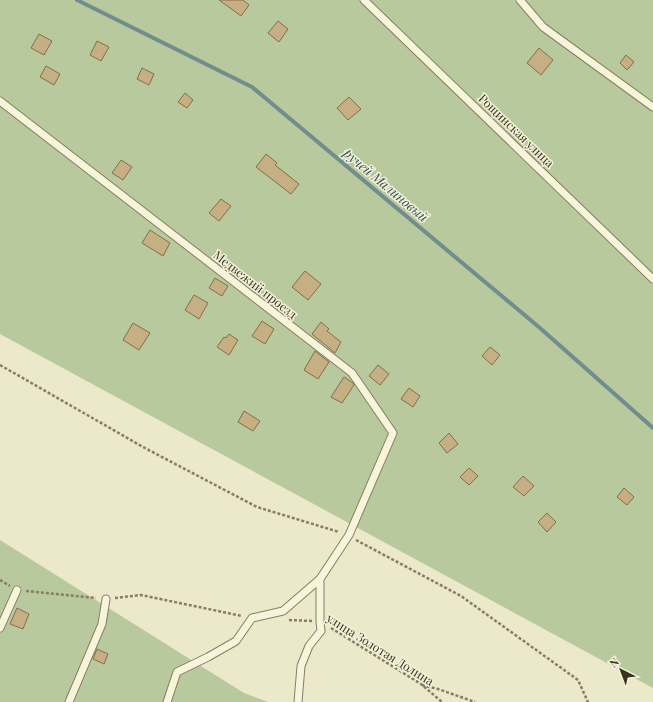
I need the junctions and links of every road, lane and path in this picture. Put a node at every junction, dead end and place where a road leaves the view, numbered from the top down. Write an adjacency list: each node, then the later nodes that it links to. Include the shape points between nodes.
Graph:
1 (364, 0): 5 (lane, Рощинская улица)
2 (520, 0): 4 (lane, via 543,27)
3 (0, 101): 7 (lane, Медвежий проезд, via 352,373 393,433)
4 (653, 107)
5 (653, 279)
6 (0, 365): 7 (path, via 143,447 258,507)
7 (349, 535): 8 (lane); 22 (path, via 461,596 578,680)
8 (320, 579): 12 (lane, via 282,611); 14 (lane)
9 (0, 580): 10 (path)
10 (17, 590): 11 (path); 15 (lane)
11 (106, 600): 12 (path, via 141,595); 17 (lane, via 102,624)
12 (252, 618): 18 (lane, via 236,641 177,672)
13 (282, 620): 14 (path, улица Золотая Долина)
14 (320, 622): 16 (path, улица Золотая Долина); 19 (lane, via 321,631 309,646 301,666)
15 (0, 628)
16 (421, 684): 20 (path, улица Золотая Долина); 21 (path)
17 (69, 702)
18 (167, 702)
19 (298, 702)
20 (442, 702)
21 (475, 702)
22 (588, 702)

